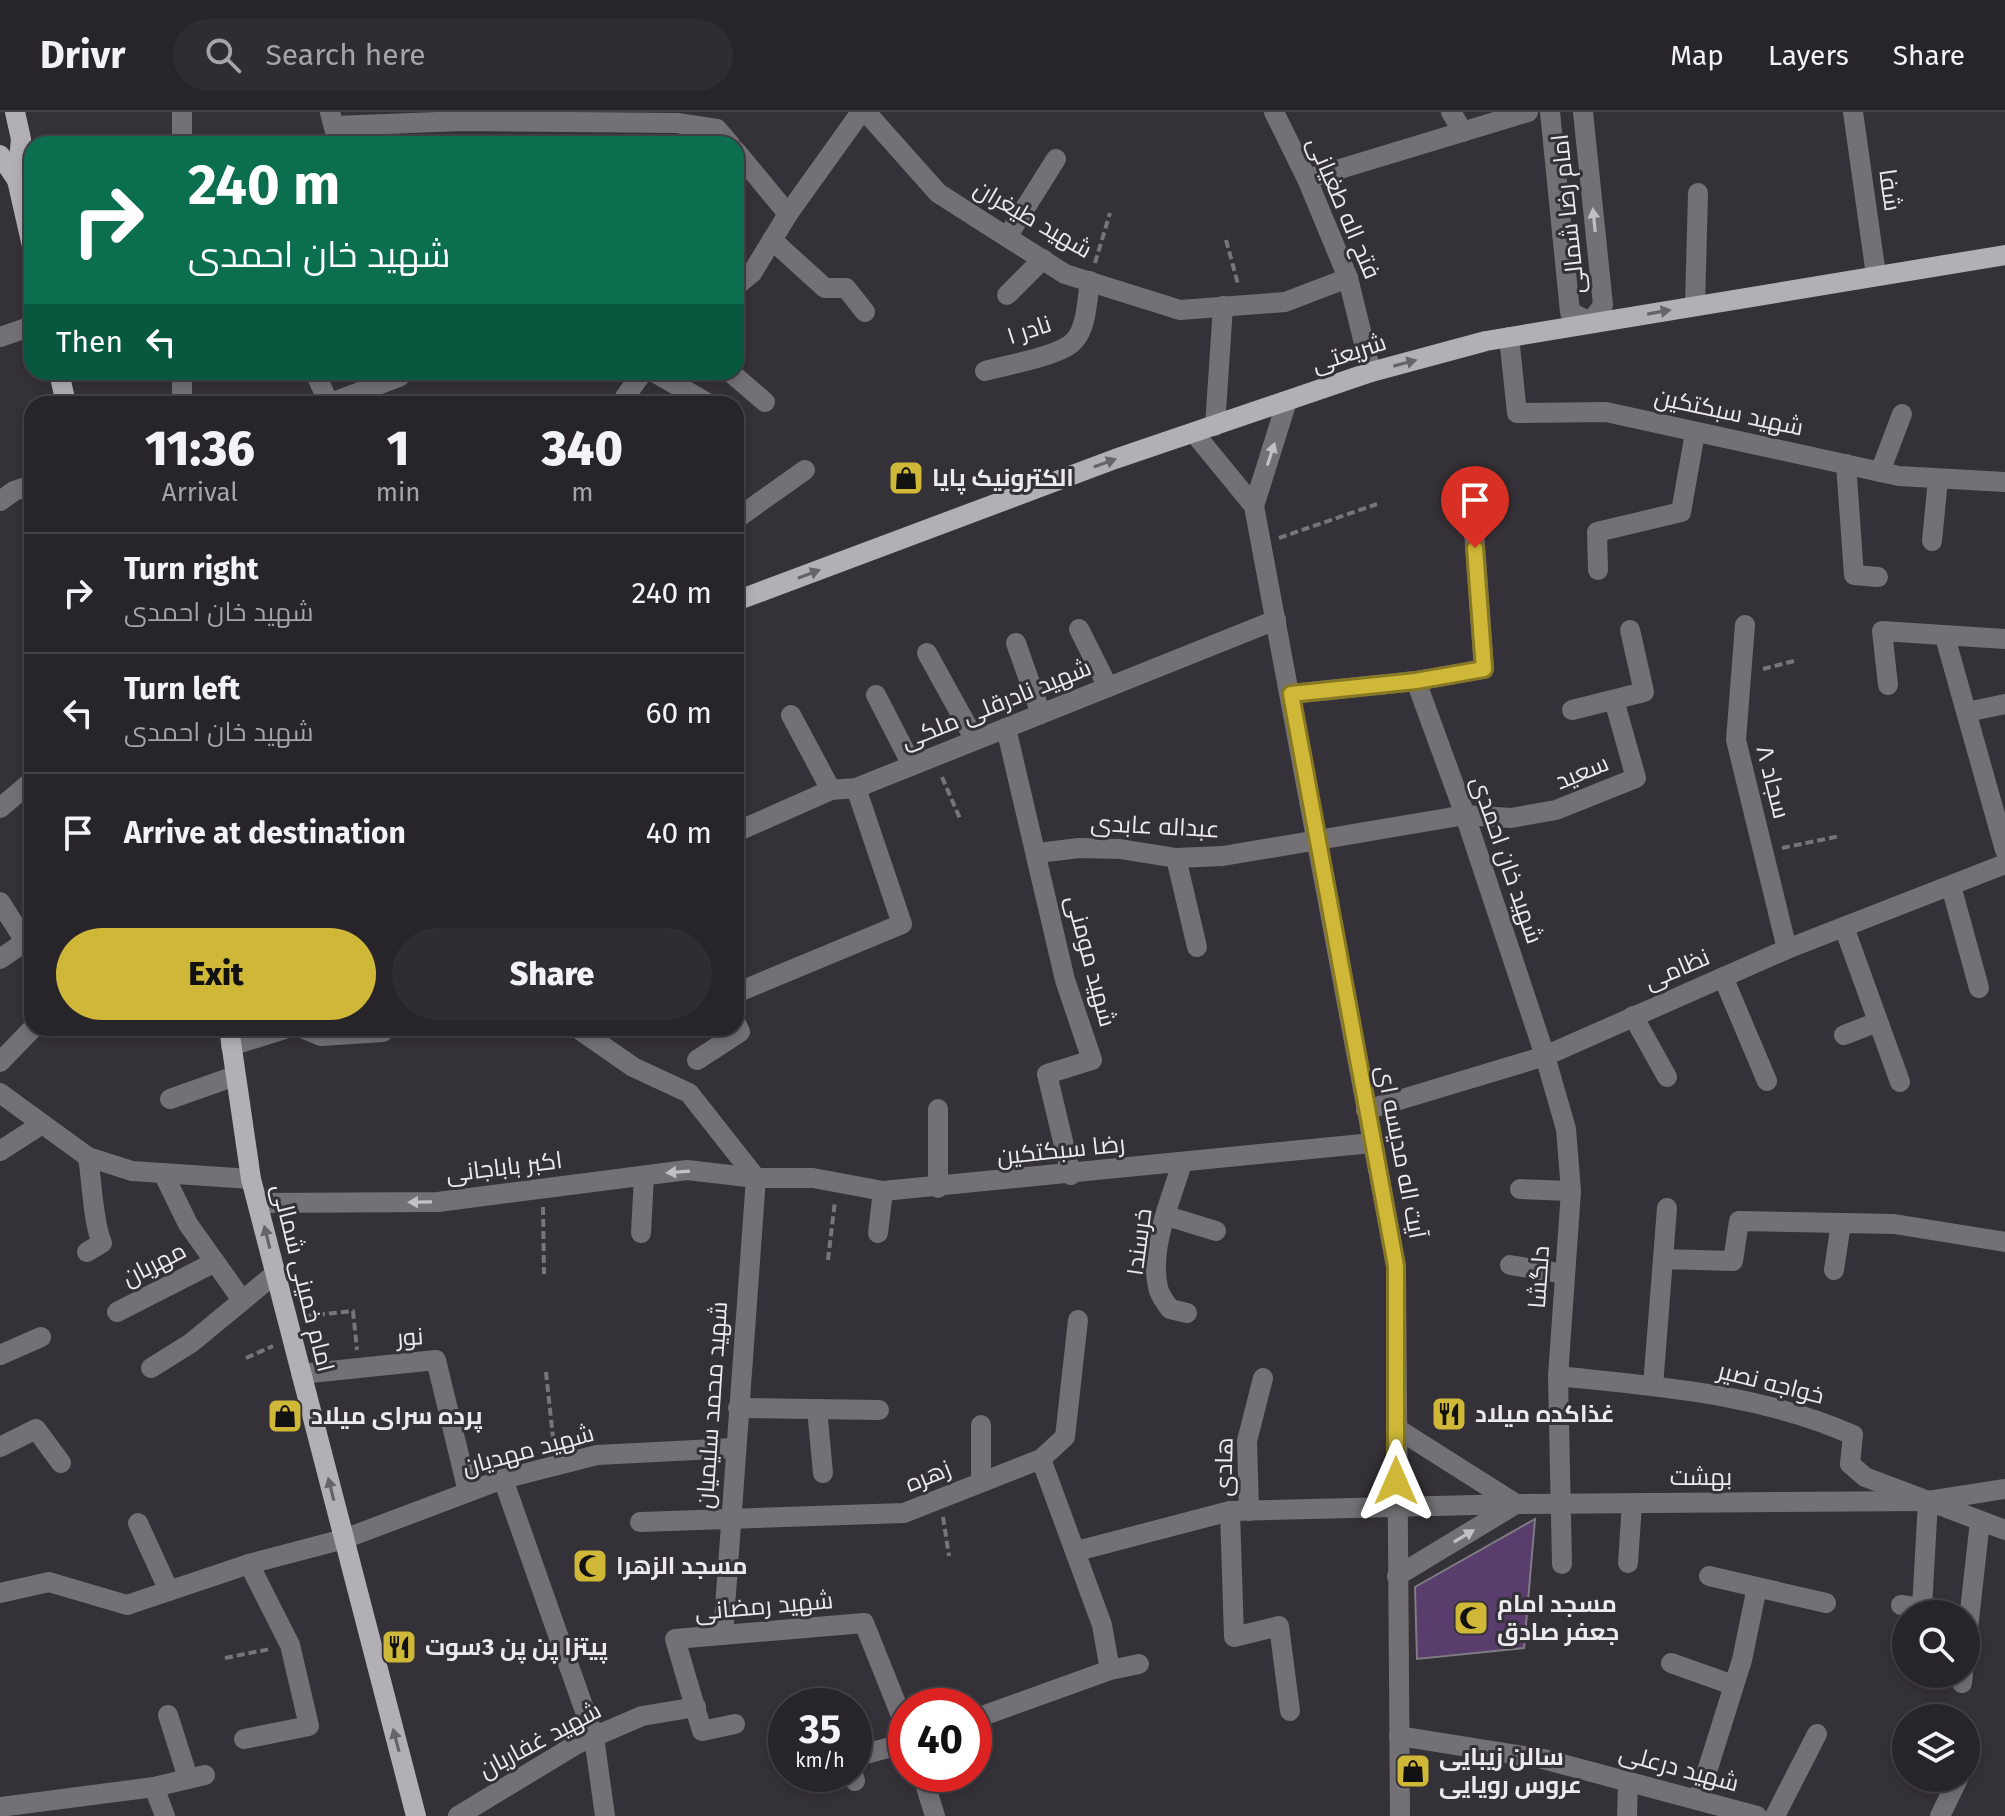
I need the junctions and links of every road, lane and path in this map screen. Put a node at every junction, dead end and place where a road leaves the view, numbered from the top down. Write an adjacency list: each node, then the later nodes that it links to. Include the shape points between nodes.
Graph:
1 (15, 112): 19 (main road, via 21,139)
2 (182, 112): 13 (street)
3 (864, 112): 23 (street); 24 (street, شهید طیغران, via 938,193)
4 (1274, 112): 18 (street, فتح اله طغیانی)
5 (1451, 112): 12 (street)
6 (1528, 112): 12 (street)
7 (1550, 112): 38 (street, امام رضا شمالی, via 1570,312)
8 (1583, 112): 38 (street, امام رضا شمالی, one-way to 8, via 1603,305)
9 (1853, 112): 29 (street, شفا)
10 (524, 118): 11 (street); 14 (street, via 677,123 717,129)
11 (334, 127)
12 (1463, 132): 18 (street)
13 (182, 136)
14 (723, 136)
15 (0, 155): 19 (main road)
16 (1056, 159): 24 (street)
17 (744, 161): 23 (street)
18 (1307, 179): 30 (street, فتح اله طغیانی)
19 (17, 180): 21 (main road)
20 (1698, 193): 36 (street)
21 (24, 211)
22 (1110, 213): 32 (path)
23 (788, 214): 25 (street)
24 (1007, 237): 28 (street, شهید طیغران)
25 (772, 240): 31 (street); 37 (street, via 825,288 846,288)
26 (1226, 240): 34 (path)
27 (2005, 255): 29 (main road, شریعتی)
28 (1043, 259): 32 (street, شهید طیغران, via 1065,274); 33 (street)
29 (1876, 275): 36 (main road, شریعتی)
30 (1348, 278): 34 (street, شهید طیغران, via 1285,302); 43 (street, فتح اله طغیانی)
31 (744, 280)
32 (1090, 281): 35 (street, شهید طیغران, via 1180,310); 42 (street, نادر ۱, via 1074,342)
33 (1007, 295)
34 (1244, 305): 35 (street, شهید طیغران)
35 (1223, 306): 52 (street)
36 (1695, 306): 38 (main road, شریعتی, one-way to 36)
37 (865, 312)
38 (1591, 322): 41 (main road, شریعتی)
39 (24, 329): 40 (street)
40 (0, 337)
41 (1509, 337): 43 (main road, شریعتی, one-way to 41); 54 (street, شهید سبکتکین, via 1517,413 1606,412)
42 (985, 371)
43 (1371, 372): 49 (main road, شریعتی)
44 (390, 380): 47 (street)
45 (668, 380): 48 (street)
46 (739, 380): 50 (street)
47 (364, 396)
48 (695, 396)
49 (1287, 401): 52 (main road, شریعتی); 63 (street, one-way to 49)
50 (765, 402)
51 (1902, 414): 57 (street)
52 (1215, 426): 53 (main road, شریعتی)
53 (1194, 433): 63 (street); 70 (main road, شریعتی, one-way to 53)
54 (1695, 433): 55 (street, شهید سبکتکین); 68 (street, via 1681,512 1597,532)
55 (1846, 464): 57 (street, شهید سبکتکین); 69 (street, via 1854,575)
56 (805, 470): 64 (street)
57 (1880, 472): 58 (street, شهید سبکتکین)
58 (1938, 479): 59 (street, شهید سبکتکین); 66 (street)
59 (2005, 482)
60 (24, 488): 61 (street)
61 (0, 501)
62 (1377, 504): 67 (path)
63 (1254, 506): 67 (street, آیت اله مدیسه ای)
64 (744, 513)
65 (1473, 517): 81 (street, via 1484,669)
66 (1932, 541)
67 (1261, 544): 71 (street, آیت اله مدیسه ای)
68 (1598, 570)
69 (1878, 577)
70 (744, 598)
71 (1276, 620): 83 (street, شهید نادرقلی ملکی); 84 (street, آیت اله مدیسه ای)
72 (1745, 625): 80 (street, سجاد ۸)
73 (1079, 629): 83 (street)
74 (1630, 630): 86 (street, via 1644,692)
75 (1945, 637): 76 (street); 82 (street, via 1882,631); 89 (street)
76 (2005, 639)
77 (1016, 643): 90 (street)
78 (927, 653): 93 (street)
79 (1794, 661): 80 (path)
80 (1741, 674): 106 (street, سجاد ۸, via 1736,740)
81 (1416, 681): 84 (street); 100 (street, شهید خان احمدی)
82 (1888, 685)
83 (1108, 687): 90 (street, شهید نادرقلی ملکی)
84 (1291, 694): 104 (street, آیت اله مدیسه ای)
85 (876, 695): 95 (street)
86 (1614, 700): 88 (street); 100 (street, سعید, via 1636,778 1556,810 1511,818)
87 (2005, 704): 89 (street)
88 (1572, 710)
89 (1967, 712): 105 (street)
90 (1041, 714): 92 (street, شهید نادرقلی ملکی)
91 (791, 715): 98 (street)
92 (1006, 728): 93 (street, شهید نادرقلی ملکی); 107 (street, شهید مومنی)
93 (975, 740): 94 (street, شهید نادرقلی ملکی)
94 (933, 757): 95 (street, شهید نادرقلی ملکی); 101 (path)
95 (912, 765): 97 (street, شهید نادرقلی ملکی)
96 (24, 788): 99 (street)
97 (856, 788): 98 (street, شهید نادرقلی ملکی); 120 (street, via 902,924)
98 (831, 790): 102 (street, شهید نادرقلی ملکی)
99 (0, 808)
100 (1465, 815): 104 (street, عبداله عابدی); 128 (street, شهید خان احمدی)
101 (961, 821)
102 (744, 828)
103 (1840, 836): 106 (path)
104 (1318, 841): 108 (street, عبداله عابدی); 138 (street, آیت اله مدیسه ای)
105 (2005, 850)
106 (1764, 852): 116 (street, سجاد ۸)
107 (1038, 853): 108 (street, عبداله عابدی, via 1120,849); 145 (street, شهید مومنی, via 1065,980 1092,1060 1047,1074)
108 (1176, 858): 115 (street)
109 (2005, 864): 110 (street, نظامی)
110 (1951, 886): 112 (street, نظامی); 119 (street)
111 (0, 902): 113 (street)
112 (1844, 927): 116 (street, نظامی); 122 (street)
113 (24, 933)
114 (24, 942): 117 (street)
115 (1197, 947)
116 (1787, 949): 118 (street, نظامی)
117 (0, 959)
118 (1723, 977): 121 (street, نظامی); 133 (street)
119 (1979, 988)
120 (744, 990)
121 (1633, 1016): 128 (street, نظامی); 132 (street)
122 (1878, 1022): 123 (street); 134 (street)
123 (1844, 1035)
124 (25, 1036): 130 (street)
125 (588, 1036): 147 (street, via 633,1067 689,1093)
126 (734, 1036): 129 (street)
127 (230, 1037): 131 (main road, امام خمینی شمالی)
128 (1545, 1056): 138 (street, نظامی); 154 (street, دلگشا, via 1566,1129)
129 (697, 1060)
130 (0, 1062)
131 (235, 1076): 136 (street); 148 (main road, امام خمینی شمالی)
132 (1667, 1077)
133 (1767, 1081)
134 (1900, 1082)
135 (0, 1093): 139 (street)
136 (170, 1099)
137 (938, 1109): 151 (street)
138 (1366, 1110): 140 (street, آیت اله مدیسه ای)
139 (42, 1124): 141 (street); 142 (street)
140 (1372, 1143): 143 (street, رضا سبکتکین); 191 (street, آیت اله مدیسه ای, via 1396,1266)
141 (0, 1151)
142 (88, 1157): 144 (street, via 132,1171); 163 (street, via 95,1228 102,1243)
143 (1182, 1163): 145 (street, رضا سبکتکین); 157 (street, خرسند۱)
144 (163, 1173): 148 (street); 166 (street, via 188,1224)
145 (1071, 1175): 151 (street, رضا سبکتکین)
146 (644, 1176): 147 (street, اکبر باباجانی, one-way to 146, via 687,1170); 150 (street, اکبر باباجانی); 160 (street)
147 (756, 1178): 149 (street, رضا سبکتکین); 187 (street, شهید محمد سلیمیان)
148 (251, 1179): 155 (main road, امام خمینی شمالی)
149 (838, 1182): 153 (street, رضا سبکتکین); 165 (path)
150 (543, 1188): 155 (street, اکبر باباجانی, one-way to 155, via 438,1202); 170 (path)
151 (938, 1188): 153 (street, رضا سبکتکین)
152 (1520, 1189): 154 (street)
153 (883, 1191): 161 (street)
154 (1571, 1191): 171 (street, دلگشا)
155 (258, 1203): 169 (main road, امام خمینی شمالی, one-way to 155)
156 (1667, 1208): 164 (street)
157 (1167, 1216): 159 (street); 174 (street, خرسند۱, via 1158,1289 1170,1309)
158 (1841, 1223): 162 (street, via 1894,1224); 164 (street, via 1739,1221 1733,1261); 168 (street)
159 (1216, 1231)
160 (641, 1233)
161 (878, 1233)
162 (2005, 1242)
163 (87, 1252)
164 (1663, 1259): 186 (street)
165 (828, 1260)
166 (215, 1262): 172 (street); 173 (street, مهربان)
167 (1510, 1265): 171 (street)
168 (1834, 1270)
169 (276, 1273): 172 (street); 176 (main road, امام خمینی شمالی)
170 (544, 1274)
171 (1565, 1274): 184 (street, دلگشا)
172 (242, 1300): 180 (street)
173 (117, 1312)
174 (1187, 1313)
175 (1078, 1320): 194 (street, via 1065,1437)
176 (290, 1327): 179 (path); 181 (path, via 353,1311); 183 (main road, امام خمینی شمالی)
177 (41, 1337): 178 (street)
178 (0, 1355)
179 (246, 1358)
180 (151, 1368)
181 (359, 1368): 183 (street, نور); 201 (street, نور, via 436,1360)
182 (546, 1372): 196 (path)
183 (301, 1374): 214 (main road, امام خمینی شمالی, one-way to 183)
184 (1558, 1376): 186 (street, خواجه نصیر); 206 (street, دلگشا)
185 (1263, 1378): 208 (street, هادی, via 1247,1441)
186 (1653, 1386): 203 (street, خواجه نصیر, via 1745,1398 1818,1420 1853,1435 1850,1464 1865,1477)
187 (738, 1408): 188 (street); 193 (street, شهید محمد سلیمیان)
188 (817, 1409): 189 (street); 197 (street)
189 (879, 1410)
190 (981, 1425): 199 (street)
191 (1396, 1428): 205 (street); 207 (street, آیت اله مدیسه ای)
192 (0, 1447): 195 (street, via 36,1429)
193 (734, 1448): 196 (street, شهید مهدیان, via 597,1455); 211 (street, شهید محمد سلیمیان)
194 (1041, 1459): 199 (street, زهره); 215 (street)
195 (61, 1463)
196 (555, 1465): 198 (street, شهید مهدیان)
197 (823, 1473)
198 (503, 1479): 201 (street, شهید مهدیان); 243 (street)
199 (981, 1482): 202 (street, زهره)
200 (2005, 1489): 203 (street, بهشت)
201 (468, 1492): 214 (street, شهید مهدیان)
202 (940, 1499): 211 (street, زهره, via 904,1513); 216 (path)
203 (1928, 1501): 204 (street, بهشت); 209 (street); 225 (street)
204 (1632, 1503): 206 (street, بهشت); 217 (street)
205 (1516, 1504): 206 (street, بهشت); 207 (street, بهشت); 220 (street, one-way to 205)
206 (1560, 1504): 219 (street, دلگشا)
207 (1396, 1507): 208 (street); 220 (street, آیت اله مدیسه ای)
208 (1240, 1511): 215 (street); 237 (street, هادی, via 1234,1637 1279,1626)
209 (1980, 1521): 213 (street); 226 (street)
210 (640, 1522): 211 (street, زهره)
211 (730, 1522): 228 (street, شهید محمد سلیمیان)
212 (138, 1523): 223 (street)
213 (2005, 1530)
214 (344, 1539): 218 (street, شهید مهدیان); 252 (main road, امام خمینی شمالی, one-way to 214)
215 (1077, 1551): 233 (street, via 1102,1625)
216 (949, 1556)
217 (1628, 1563)
218 (249, 1564): 223 (street, شهید مهدیان); 229 (street)
219 (1562, 1564)
220 (1397, 1576): 242 (street, آیت اله مدیسه ای)
221 (1709, 1576): 222 (street)
222 (1757, 1587): 227 (street); 234 (street)
223 (169, 1591): 224 (street, شهید مهدیان, via 127,1605 49,1582)
224 (0, 1593)
225 (1922, 1600)
226 (1971, 1600)
227 (1826, 1603)
228 (723, 1635): 235 (street, شهید رمضانی, via 864,1623); 236 (street, شهید رمضانی, via 675,1639)
229 (290, 1645): 230 (path); 244 (street, via 309,1726)
230 (225, 1658)
231 (1671, 1663): 234 (street)
232 (1139, 1664): 233 (street)
233 (1110, 1670): 238 (street)
234 (1733, 1685): 249 (street)
235 (890, 1688)
236 (696, 1707): 240 (street, via 702,1731); 243 (street, شهید غفاریان, via 642,1716)
237 (1290, 1711)
238 (992, 1713)
239 (168, 1715): 246 (street, via 196,1776)
240 (735, 1724)
241 (1817, 1734): 259 (street)
242 (1399, 1736): 245 (street, شهید درعلی, via 1543,1759); 256 (street, آیت اله مدیسه ای)
243 (594, 1737): 253 (street, شهید غفاریان, via 527,1771); 254 (street)
244 (244, 1739)
245 (1628, 1782): 249 (street, شهید درعلی); 257 (street)
246 (154, 1787): 250 (street); 251 (street)
247 (928, 1792): 255 (street)
248 (1952, 1792): 260 (street)
249 (1698, 1800): 258 (street, شهید درعلی)
250 (0, 1807)
251 (165, 1816)
252 (416, 1816)
253 (458, 1816)
254 (605, 1816)
255 (935, 1816)
256 (1400, 1816)
257 (1627, 1816)
258 (1757, 1816)
259 (1775, 1816)
260 (1940, 1816)

